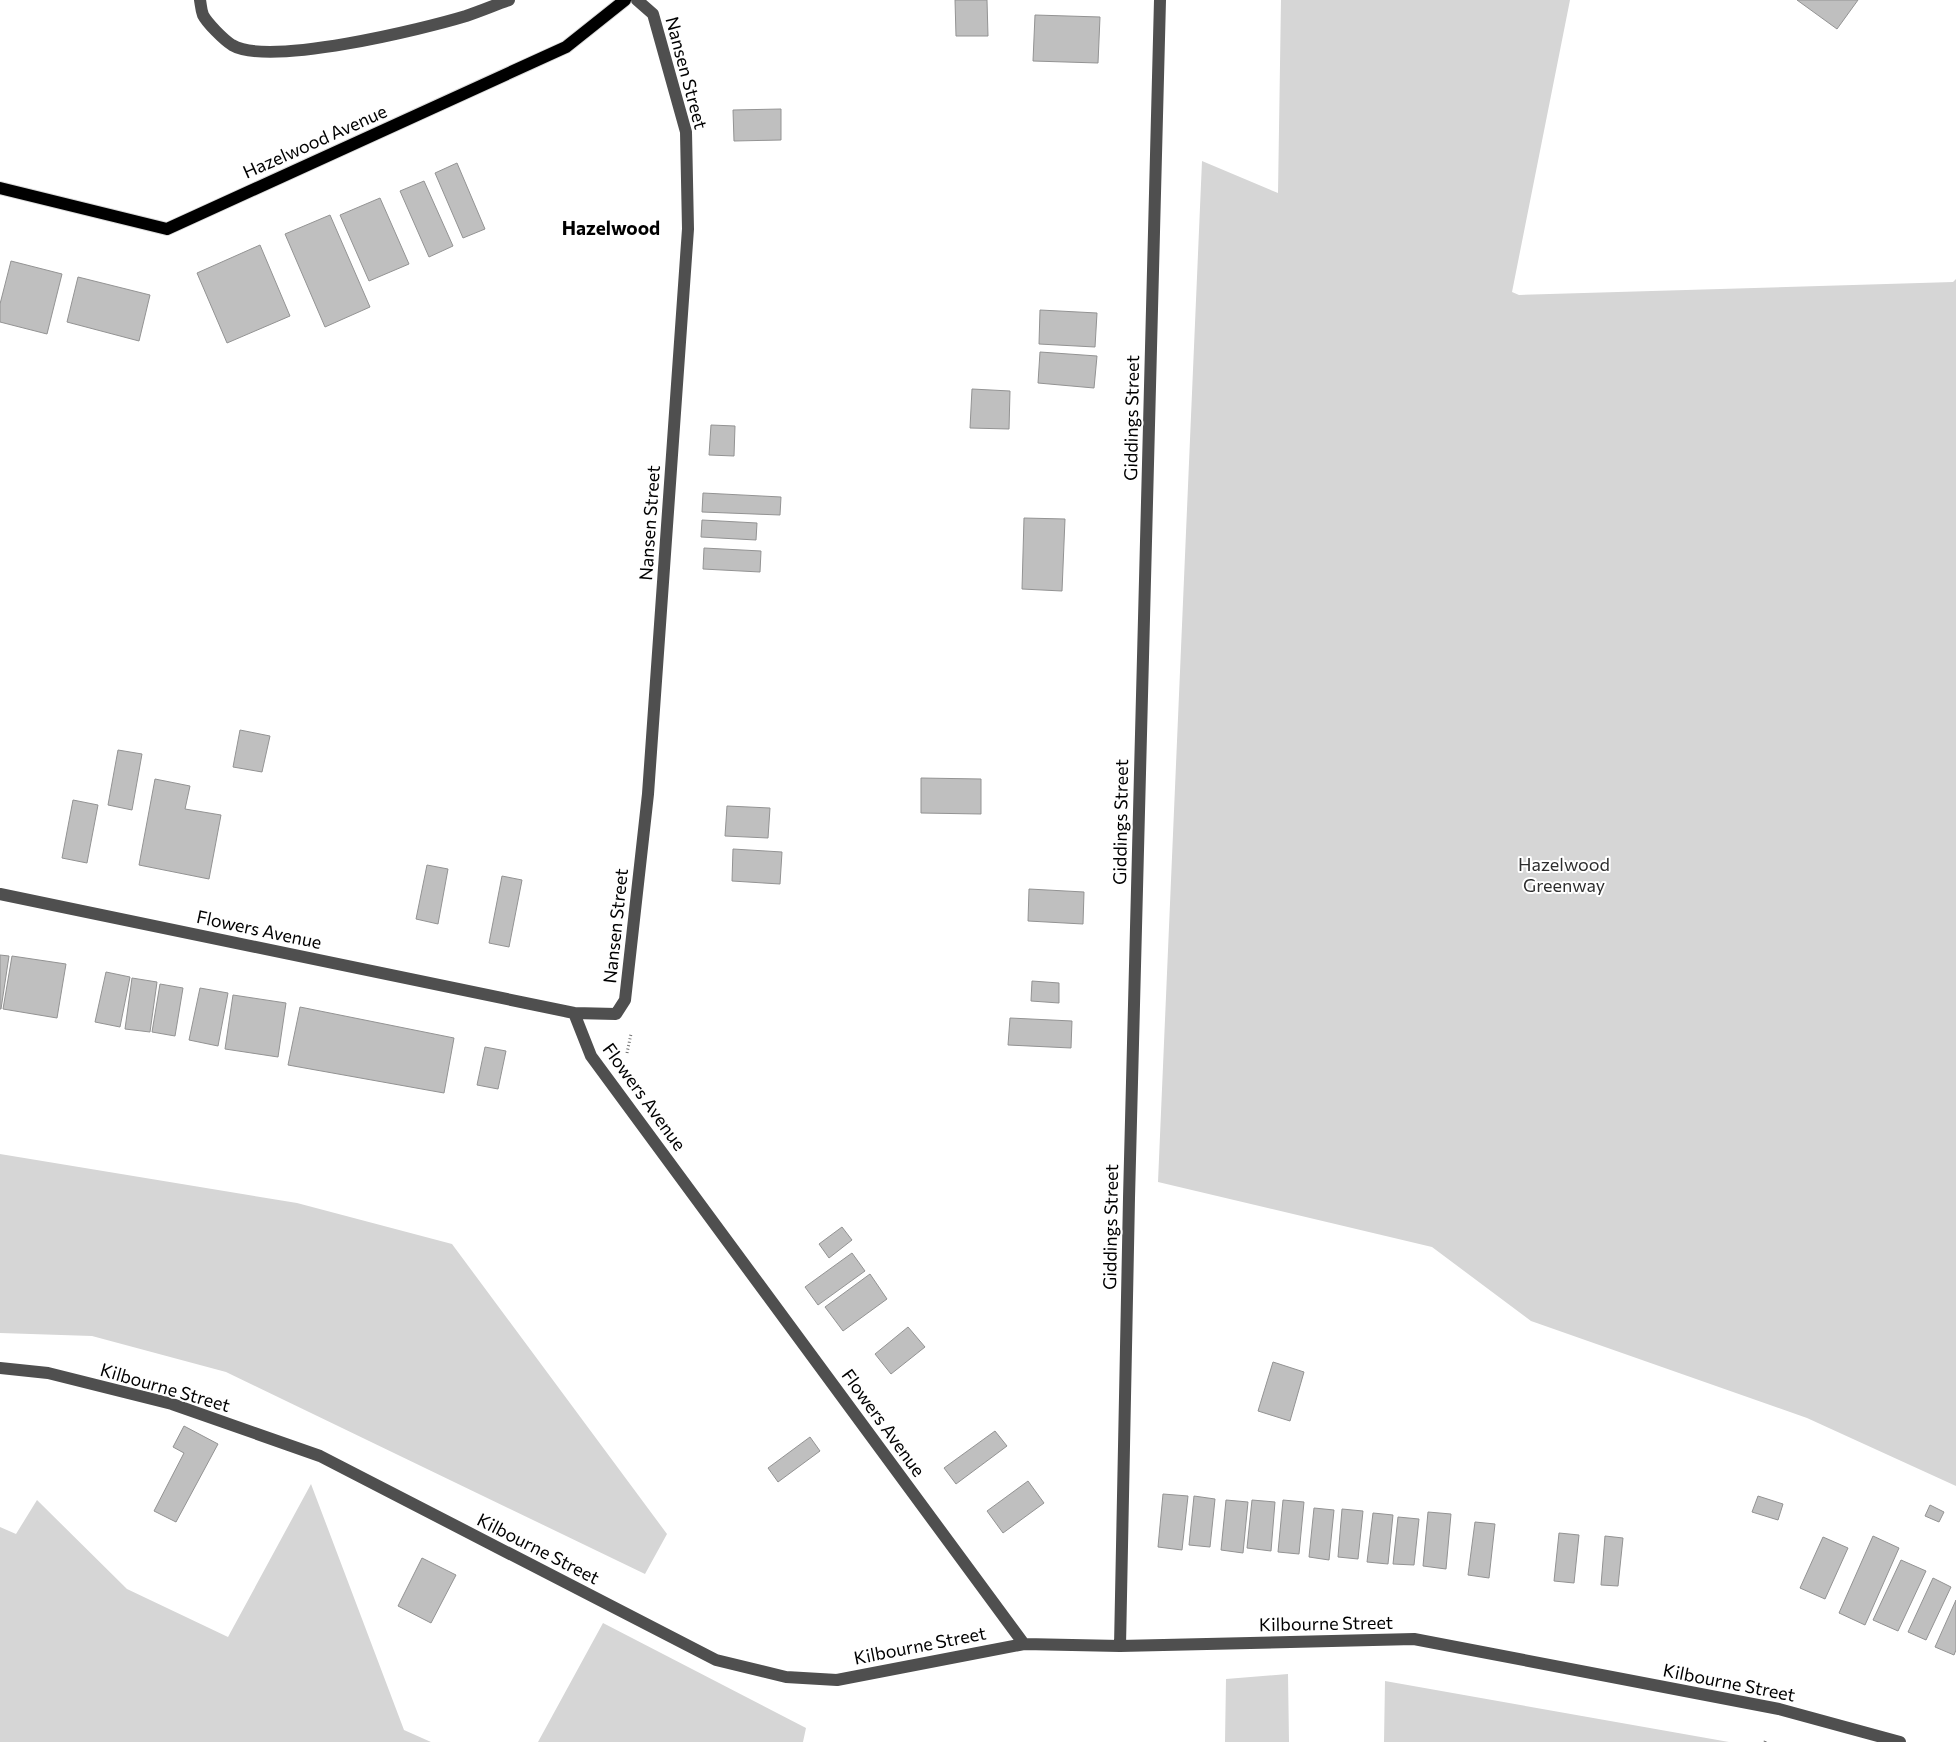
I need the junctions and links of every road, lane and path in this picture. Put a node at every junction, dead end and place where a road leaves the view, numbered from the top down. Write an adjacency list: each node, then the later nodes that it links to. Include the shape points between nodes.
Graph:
1 (200, 0): 2 (street, via 204,16 232,45 248,51 290,52 434,25)
2 (509, 0)
3 (625, 0): 6 (main road, Hazelwood Avenue, via 566,47 166,229)
4 (636, 0): 8 (street, Nansen Street, via 653,14 686,132 688,229 648,794 625,1000 616,1014)
5 (1160, 0): 11 (street, Giddings Street)
6 (0, 188)
7 (0, 894): 8 (street, Flowers Avenue)
8 (574, 1013): 10 (street, Flowers Avenue, via 591,1056)
9 (0, 1368): 10 (street, Kilbourne Street, via 48,1373 172,1404 320,1456 716,1660 786,1677 837,1680)
10 (1024, 1644): 11 (street, Kilbourne Street)
11 (1120, 1646): 12 (street, Kilbourne Street, via 1414,1640 1780,1709)
12 (1900, 1742)

